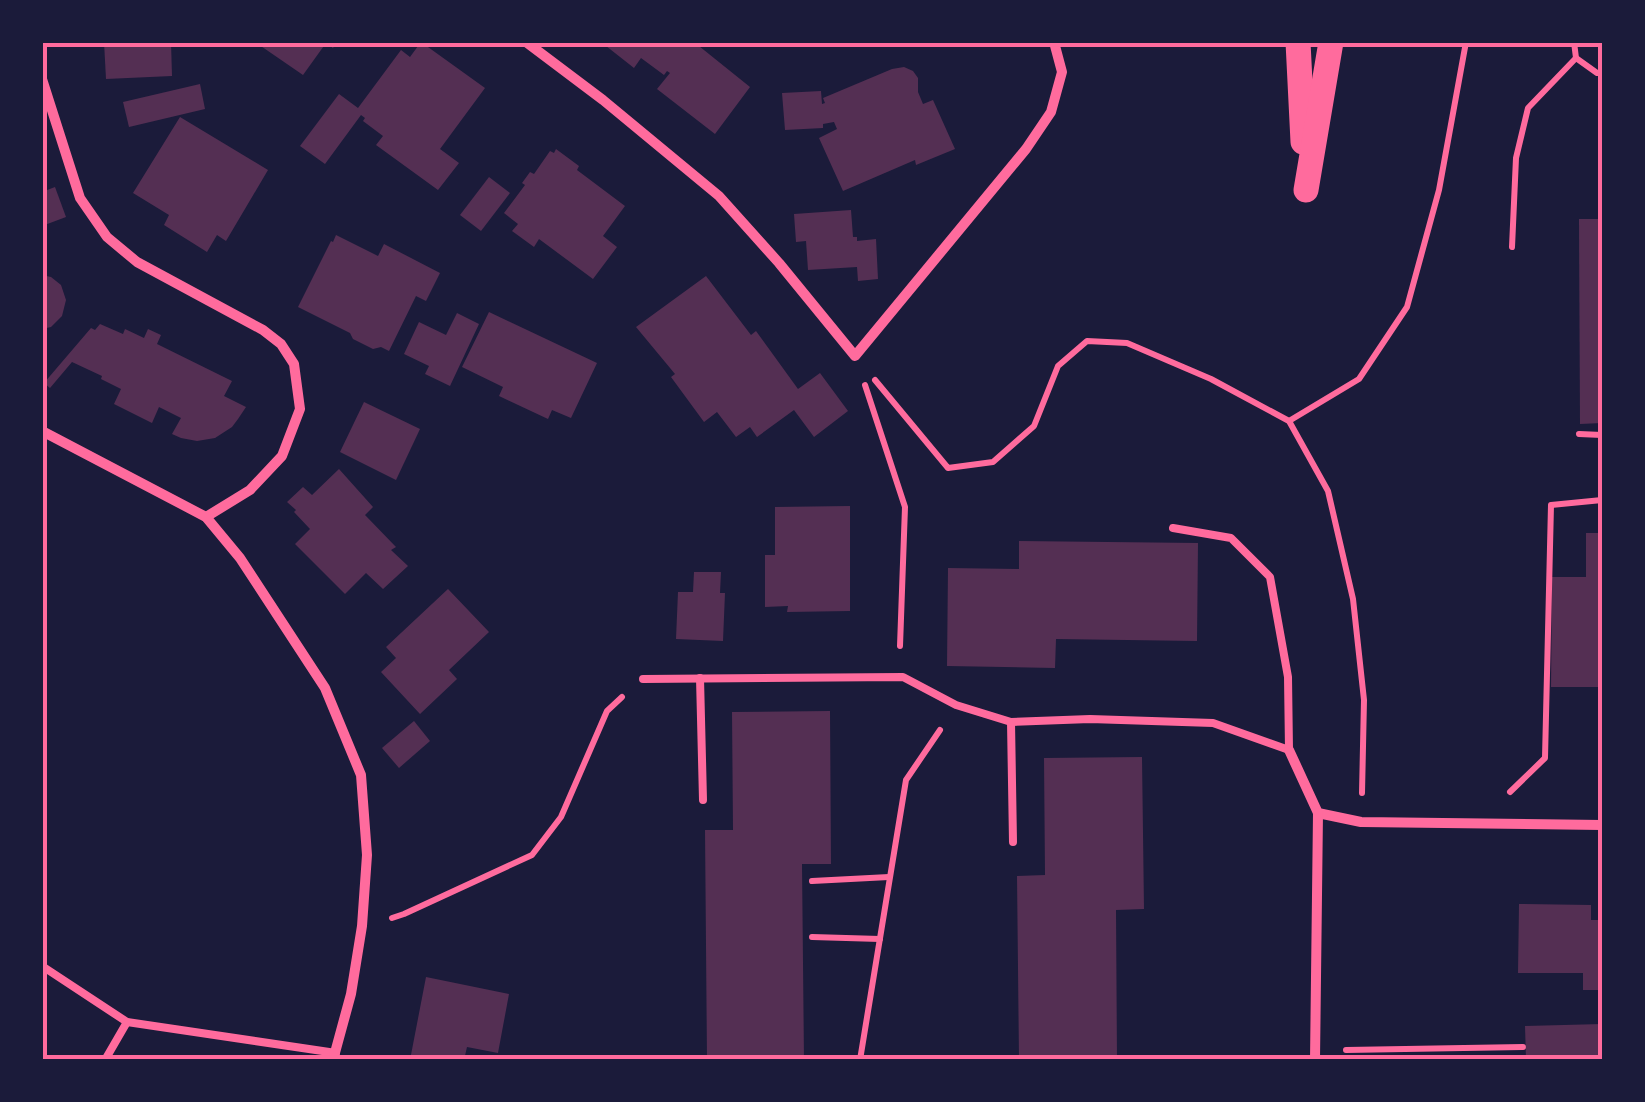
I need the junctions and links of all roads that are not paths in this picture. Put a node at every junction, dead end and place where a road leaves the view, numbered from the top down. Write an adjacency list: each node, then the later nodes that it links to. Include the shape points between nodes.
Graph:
1 (526, 42): 2 (street, via 719,196 855,356 1051,112 1062,72)
2 (1054, 42)
3 (1298, 42): 4 (main road, via 1306,190)
4 (1331, 42)
5 (42, 79): 7 (street, via 80,198 107,237 138,262 263,330 294,364 300,409 282,456 250,490)
6 (42, 431): 7 (street)
7 (206, 517): 20 (street, via 325,688 361,775 367,855 362,926)
8 (1173, 528): 12 (lane, via 1231,538 1270,577 1288,677)
9 (700, 678): 10 (lane); 11 (lane, via 903,677 956,706); 13 (lane)
10 (642, 679)
11 (1012, 722): 12 (lane, via 1214,722); 16 (lane)
12 (1289, 750): 14 (street)
13 (703, 800)
14 (1318, 813): 15 (street, via 1362,822); 19 (street)
15 (1602, 825)
16 (1013, 842)
17 (42, 966): 18 (lane)
18 (127, 1022): 20 (lane); 21 (lane)
19 (1315, 1055)
20 (334, 1056)
21 (105, 1060)

